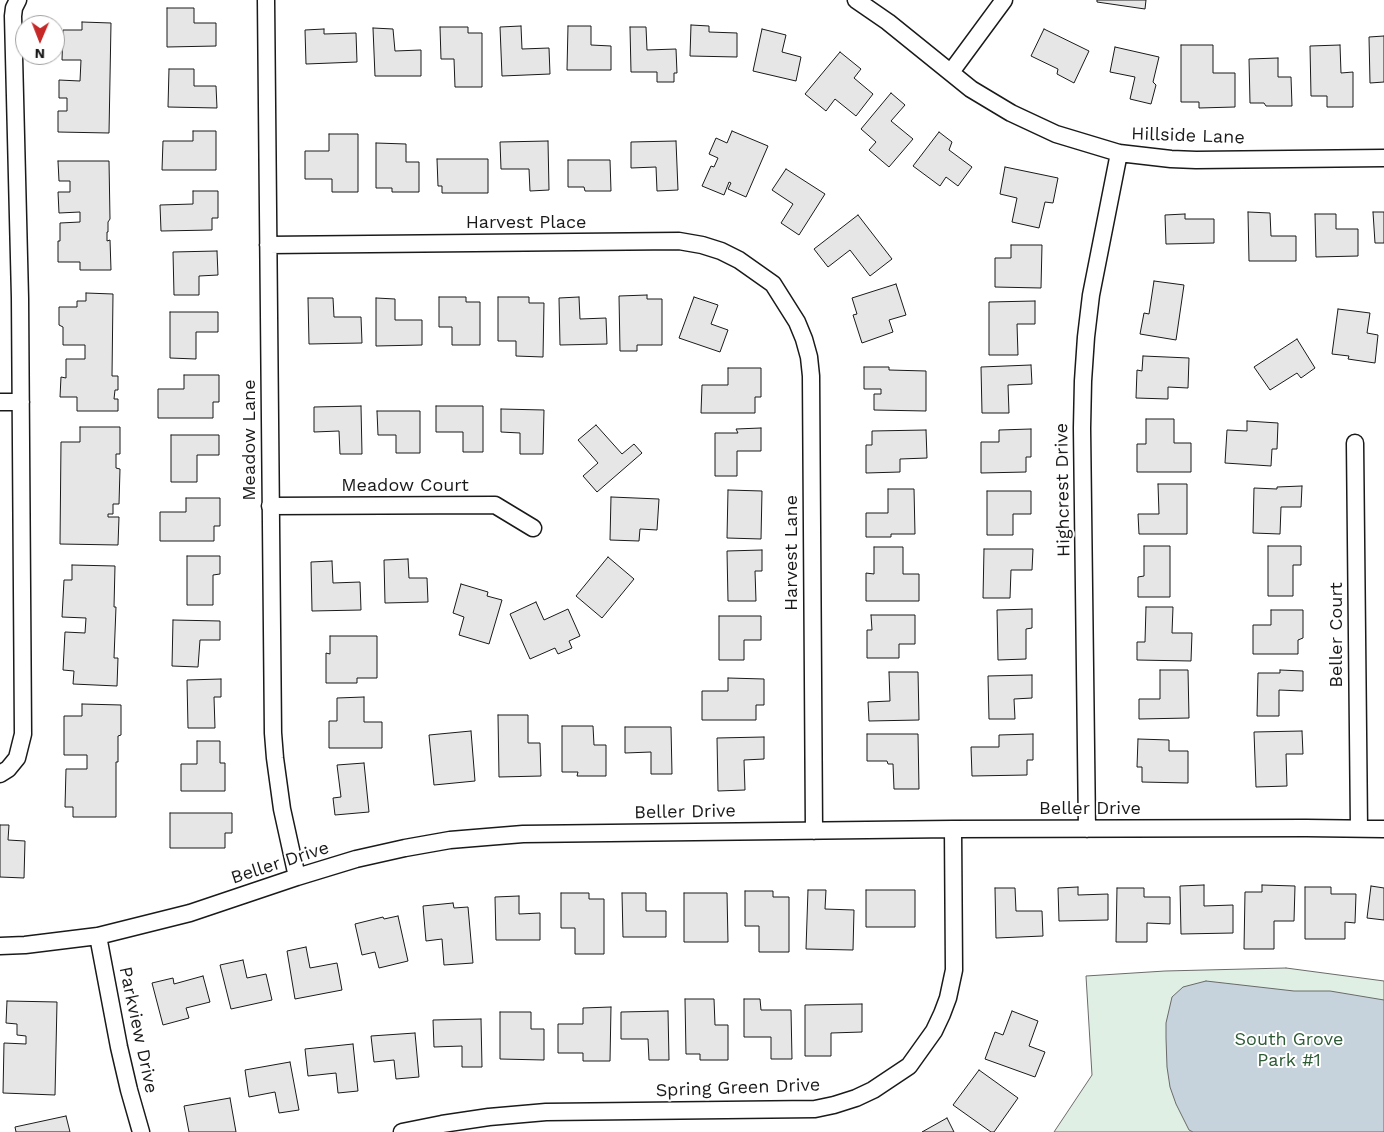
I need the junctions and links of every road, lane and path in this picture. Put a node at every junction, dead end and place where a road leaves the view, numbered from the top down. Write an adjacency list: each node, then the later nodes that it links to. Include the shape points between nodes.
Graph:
1 (18, 0): 11 (street, via 13,16)
2 (266, 0): 8 (street, Meadow Lane)
3 (856, 0): 5 (street, Hillside Lane)
4 (1004, 0): 5 (street)
5 (951, 72): 6 (street, Hillside Lane, via 971,89 1011,113 1056,134)
6 (1119, 154): 7 (street, Hillside Lane, via 1196,160); 19 (street, Highcrest Drive, via 1091,295 1083,381)
7 (1384, 158)
8 (268, 245): 9 (street, Harvest Place, via 679,242 721,251); 13 (street, Meadow Lane)
9 (773, 284): 20 (street, Harvest Lane, via 797,322 809,356 811,376)
10 (0, 402): 11 (street)
11 (21, 402): 15 (street, via 23,734 17,758)
12 (1355, 443): 16 (street, Beller Court)
13 (270, 506): 14 (street, Meadow Court, via 495,505); 21 (street, Meadow Lane, via 274,758)
14 (533, 528)
15 (4, 772)
16 (1359, 828): 18 (street, Beller Drive); 19 (street, Beller Drive)
17 (953, 829): 19 (street, Beller Drive); 20 (street, Beller Drive); 25 (street, Spring Green Drive, via 954,970 948,998 934,1031 909,1066 873,1090 815,1109 546,1112 489,1117)
18 (1384, 829)
19 (1088, 830)
20 (814, 831): 21 (street, Beller Drive, via 522,834 450,840 356,859)
21 (297, 877): 22 (street, Beller Drive, via 190,913)
22 (98, 936): 23 (street, Beller Drive); 24 (street, Parkview Drive, via 119,1047)
23 (0, 946)
24 (141, 1132)
25 (402, 1132)

